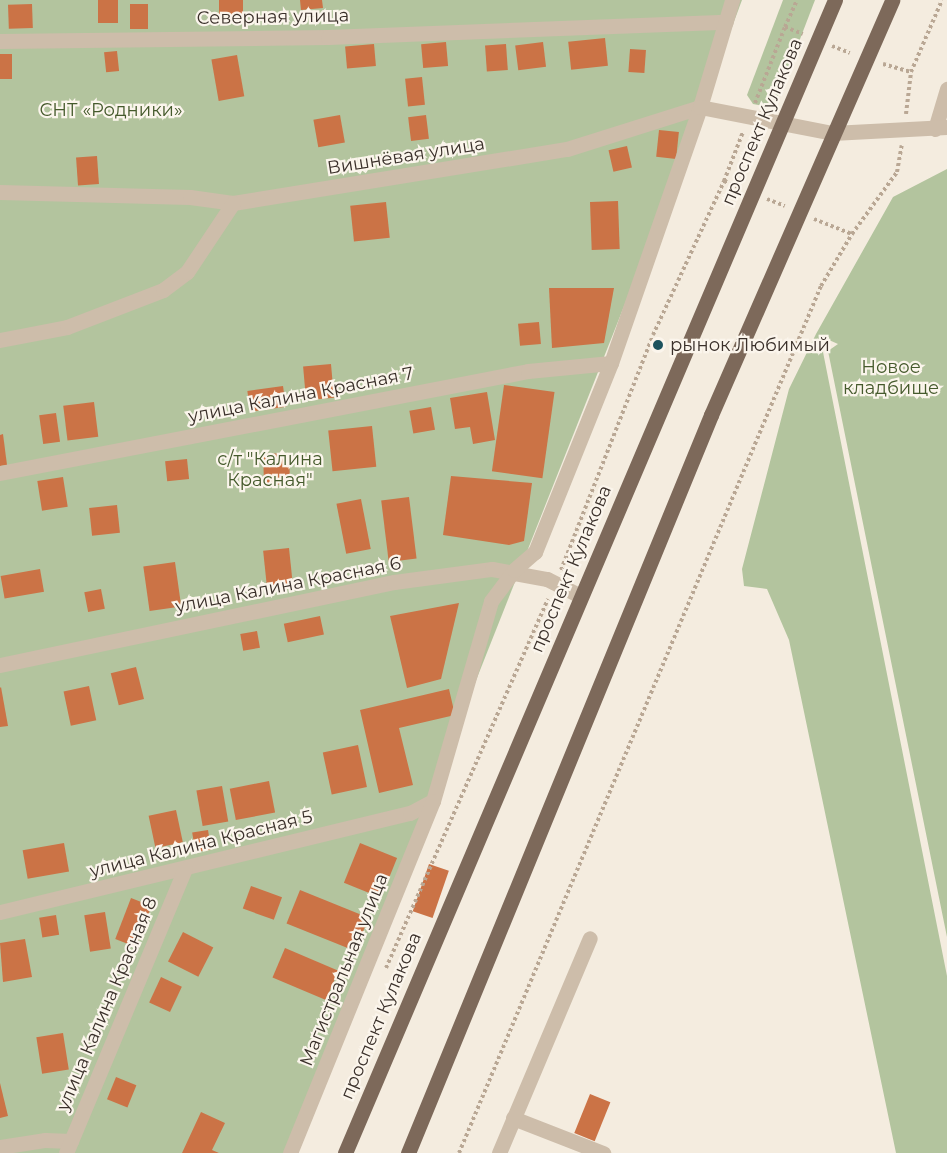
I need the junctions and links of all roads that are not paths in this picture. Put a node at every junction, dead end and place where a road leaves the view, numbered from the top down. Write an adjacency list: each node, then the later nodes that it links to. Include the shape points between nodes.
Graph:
1 (732, 0): 4 (street)
2 (835, 0): 8 (main road, проспект Кулакова)
3 (892, 0): 10 (main road)
4 (726, 22): 5 (street, Северная улица, via 328,37); 7 (street)
5 (0, 41)
6 (947, 89): 9 (street)
7 (700, 107): 8 (street); 12 (street, Вишнёвая улица, via 567,149); 14 (street, Магистральная улица)
8 (781, 126): 10 (street); 17 (main road, проспект Кулакова)
9 (941, 128): 10 (street)
10 (832, 133): 28 (main road, via 711,415)
11 (0, 192): 12 (street, Вишнёвая улица, via 190,197)
12 (233, 203): 13 (street, via 187,272 163,290 67,327)
13 (0, 340)
14 (611, 363): 15 (street, улица Калина Красная 7, via 528,371); 16 (street, Магистральная улица, via 535,552)
15 (0, 473)
16 (514, 570): 17 (street, улица Калина Красная 6); 18 (street, улица Калина Красная 6, via 492,569 394,582); 19 (street, Магистральная улица, via 491,601)
17 (580, 596): 27 (main road, проспект Кулакова)
18 (0, 665)
19 (433, 801): 20 (street, улица Калина Красная 5, via 410,813); 26 (street, Магистральная улица)
20 (185, 869): 21 (street, улица Калина Красная 5); 25 (street, улица Калина Красная 8)
21 (0, 912)
22 (590, 938): 23 (street)
23 (513, 1118): 29 (street); 30 (street)
24 (0, 1147): 25 (street, via 45,1140)
25 (68, 1147)
26 (290, 1153)
27 (345, 1153)
28 (408, 1153)
29 (498, 1153)
30 (603, 1153)

